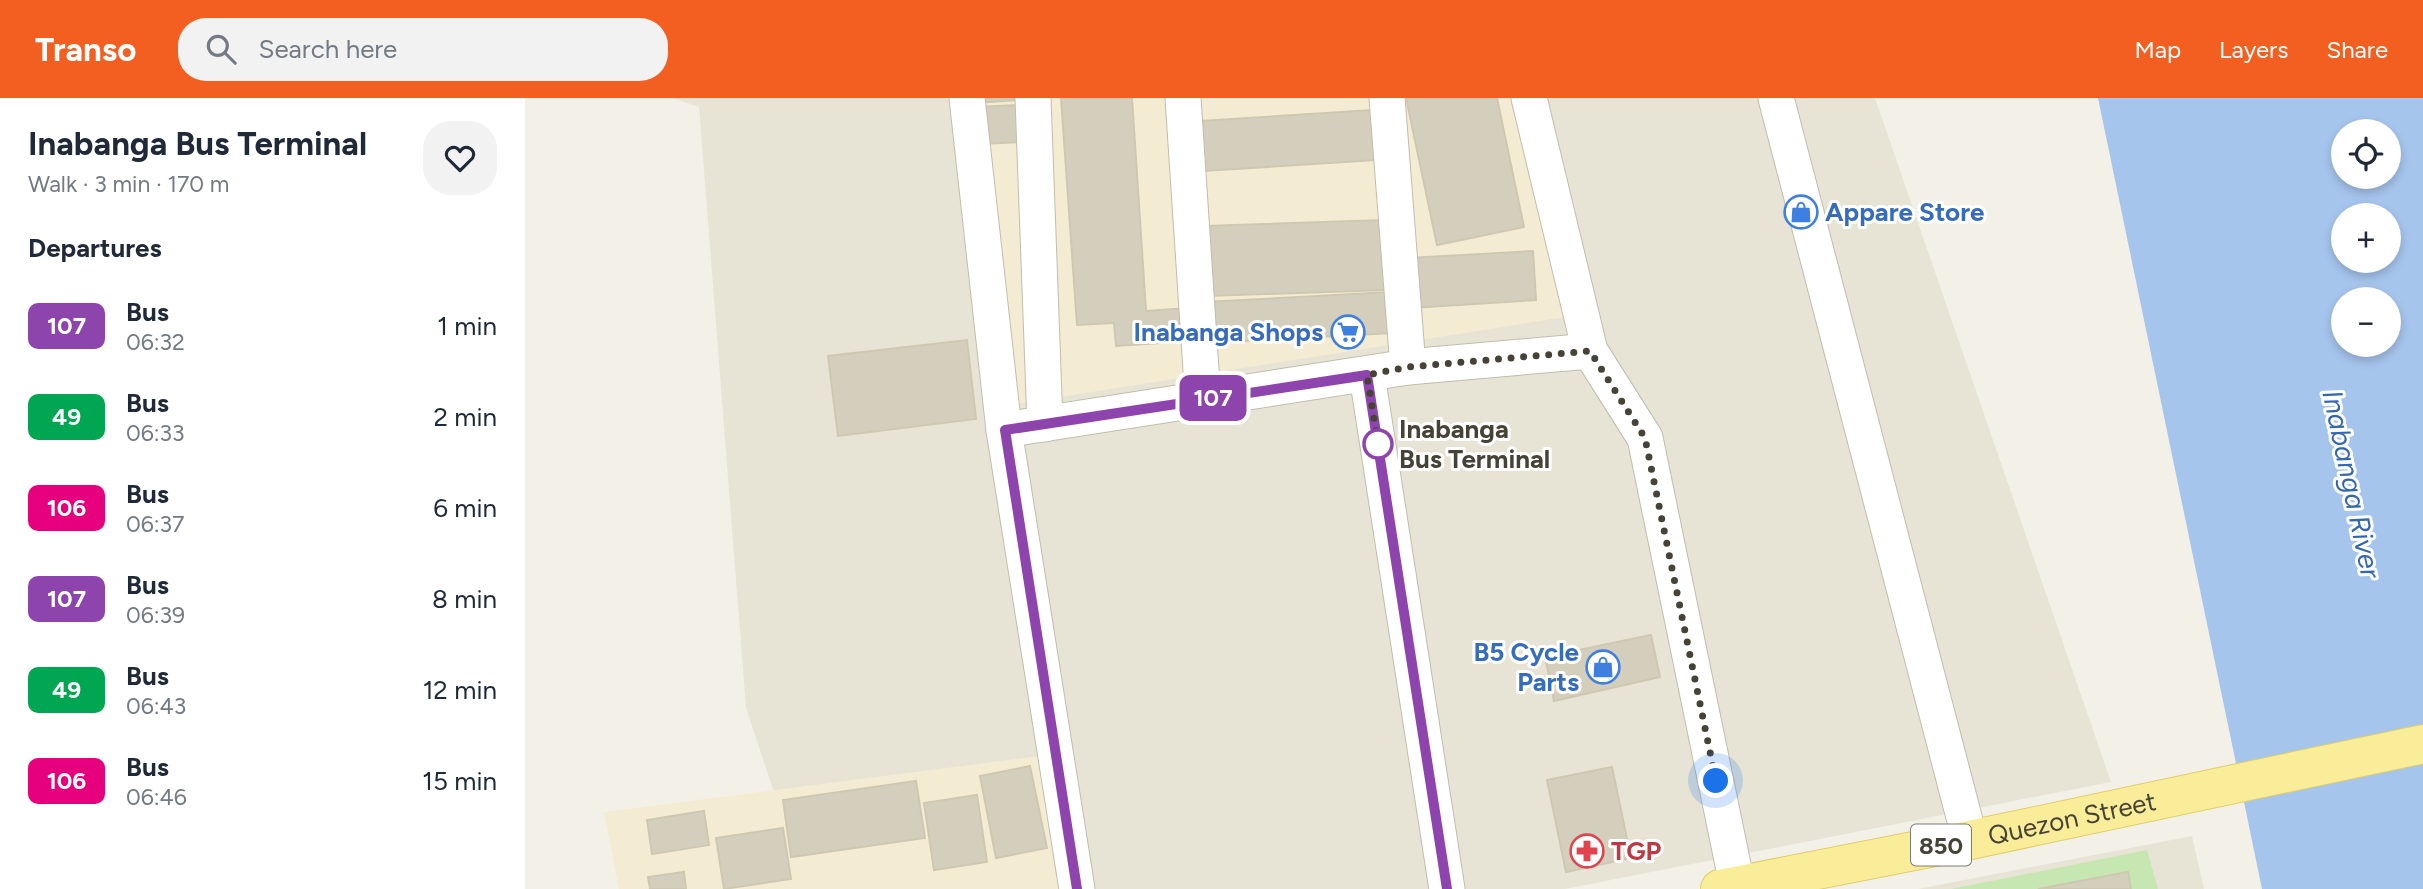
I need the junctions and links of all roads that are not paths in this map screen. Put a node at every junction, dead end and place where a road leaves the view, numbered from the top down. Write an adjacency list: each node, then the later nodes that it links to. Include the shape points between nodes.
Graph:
1 (967, 98): 12 (street)
2 (1033, 98): 11 (street)
3 (1183, 98): 10 (street)
4 (1387, 98): 8 (street)
5 (1529, 98): 7 (street)
6 (1776, 98): 14 (street)
7 (1590, 351): 8 (street); 15 (street, via 1645,438)
8 (1408, 367): 9 (street)
9 (1367, 375): 10 (street); 17 (street)
10 (1203, 400): 11 (street)
11 (1045, 424): 12 (street)
12 (1005, 430): 16 (street)
13 (2423, 744): 14 (main road, Quezon Street / 850)
14 (1970, 840): 15 (main road, Quezon Street / 850)
15 (1732, 888)
16 (1077, 889)
17 (1447, 889)

